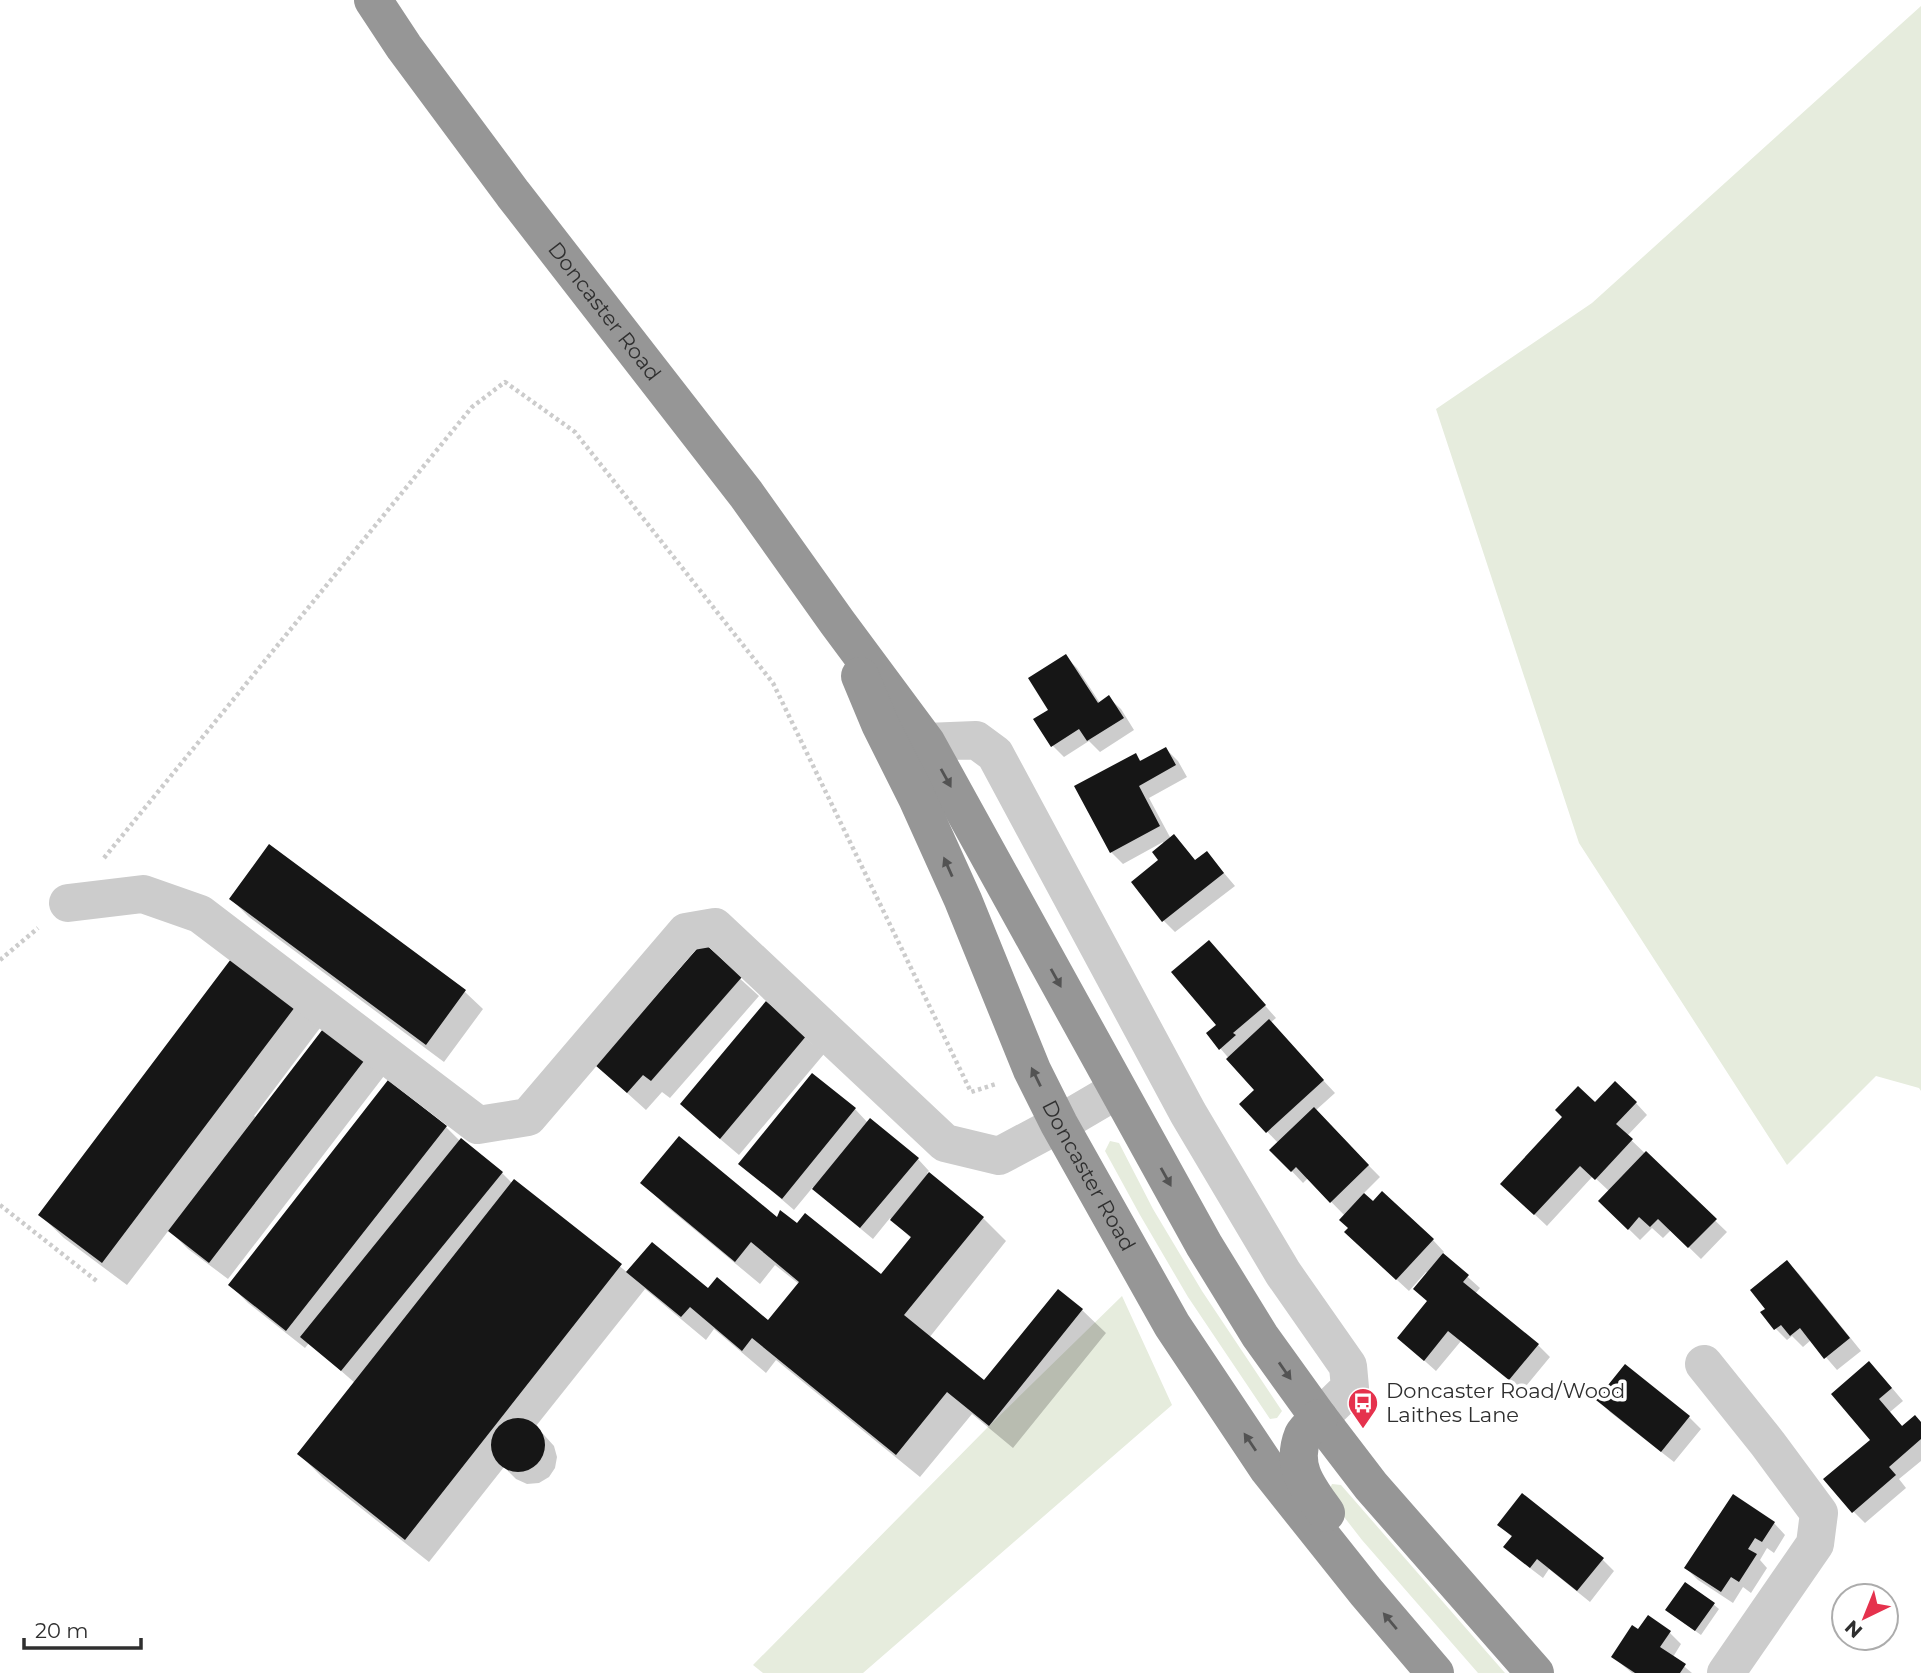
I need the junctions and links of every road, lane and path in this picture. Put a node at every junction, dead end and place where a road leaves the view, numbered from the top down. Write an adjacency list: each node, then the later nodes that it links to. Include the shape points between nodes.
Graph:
1 (373, 0): 2 (highway, Doncaster Road, via 506,184 746,494)
2 (837, 622): 3 (highway, Doncaster Road); 6 (highway, Doncaster Road, one-way to 2, via 963,901)
3 (926, 742): 7 (highway, Doncaster Road, one-way to 7); 12 (street, via 976,740 995,754 1188,1112 1283,1273 1348,1366 1350,1388)
4 (68, 903): 5 (path); 6 (path, via 472,407 505,382 575,432 773,683 971,1092); 8 (street, via 143,894 200,914 478,1125 528,1117 686,932 715,927 945,1143 999,1156)
5 (0, 960)
6 (1032, 1070): 8 (highway, Doncaster Road, one-way to 6)
7 (1117, 1090): 8 (street); 12 (highway, Doncaster Road, one-way to 12, via 1260,1336)
8 (1059, 1124): 13 (highway, Doncaster Road, one-way to 8, via 1268,1469 1171,1325)
9 (0, 1205): 10 (path)
10 (98, 1282)
11 (1704, 1364): 16 (street, via 1819,1513 1815,1544)
12 (1319, 1418): 13 (highway, via 1304,1433 1299,1455 1304,1482 1348,1543); 15 (highway, Doncaster Road, via 1371,1486)
13 (1366, 1592): 14 (highway, Doncaster Road, one-way to 13)
14 (1434, 1673)
15 (1535, 1673)
16 (1727, 1673)

